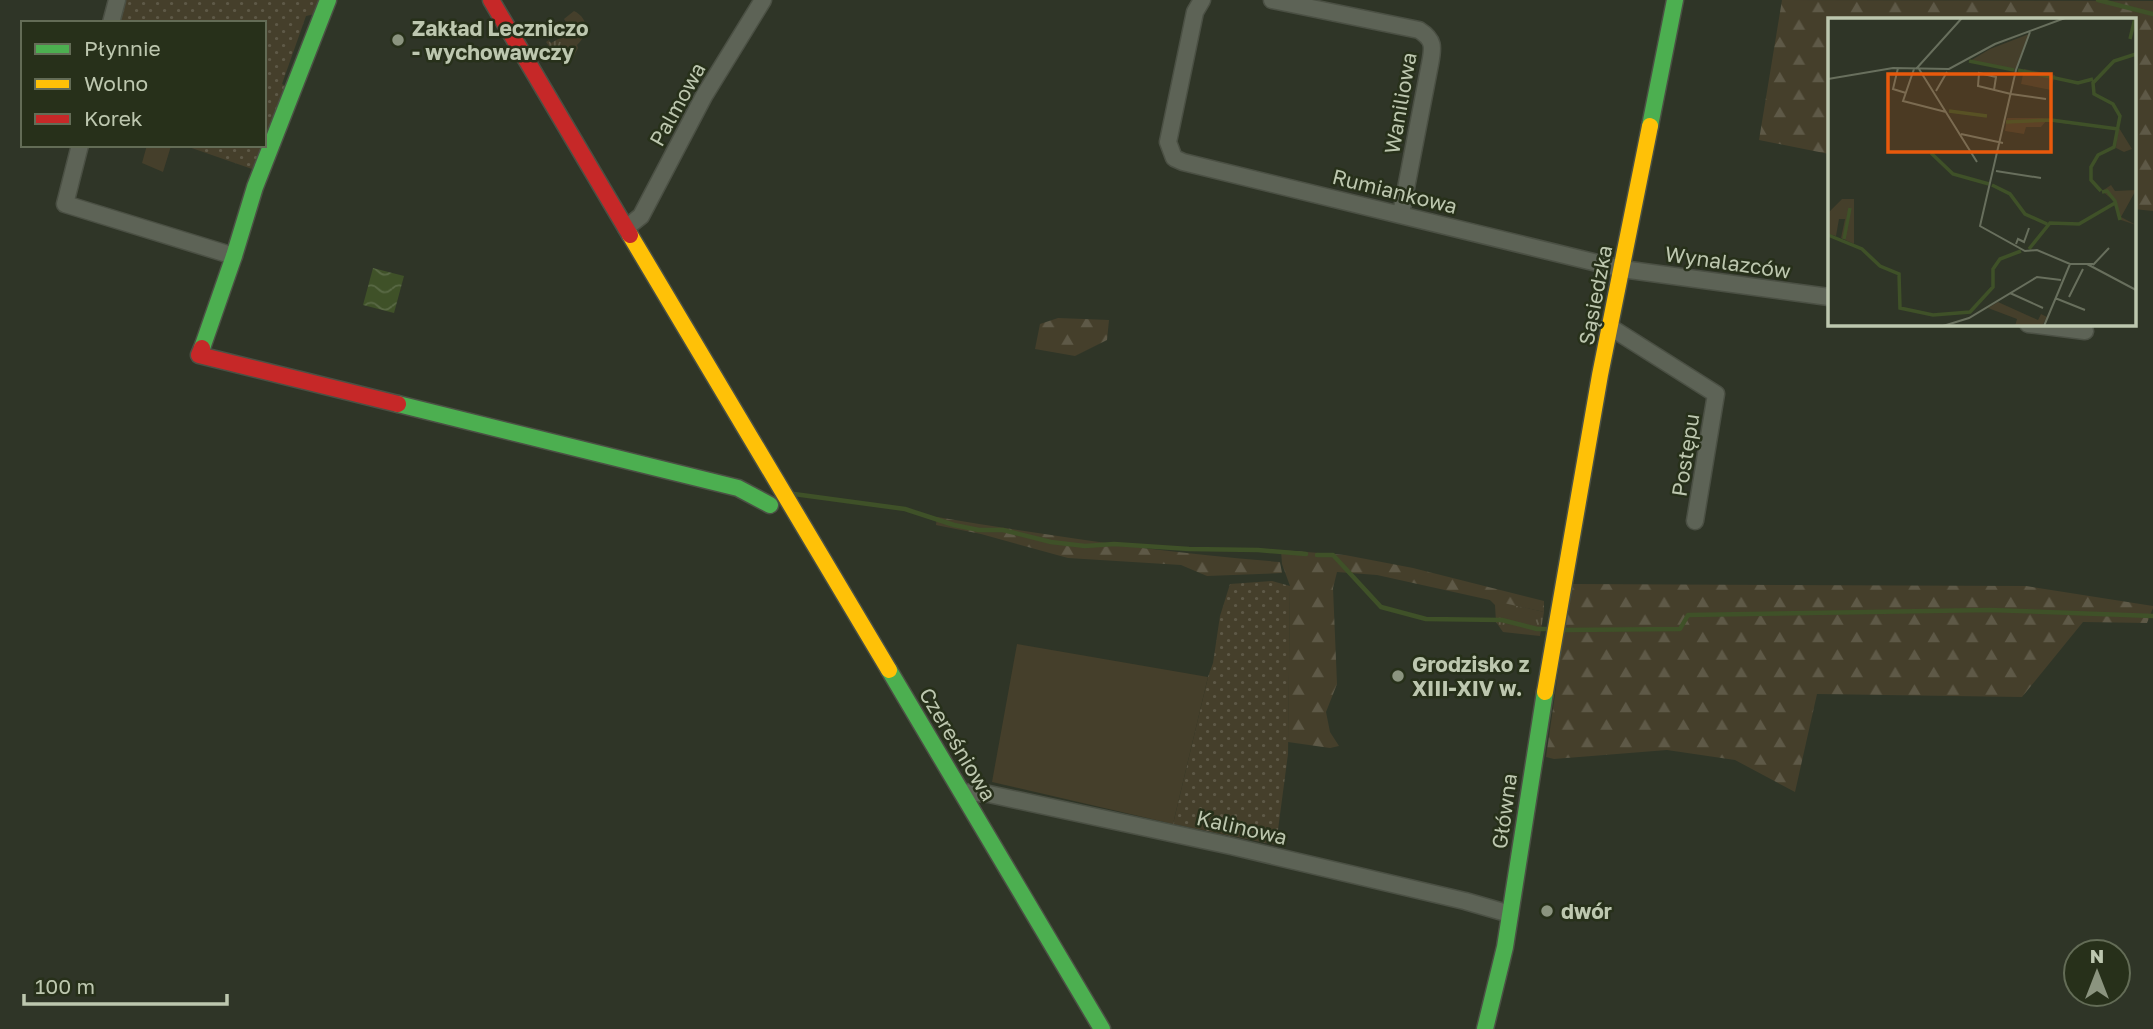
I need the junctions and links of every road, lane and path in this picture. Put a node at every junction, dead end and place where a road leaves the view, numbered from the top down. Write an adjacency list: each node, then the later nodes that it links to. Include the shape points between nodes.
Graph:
1 (117, 0): 8 (street)
2 (328, 0): 12 (street, via 255,187)
3 (491, 0): 11 (street, Czereśniowa)
4 (764, 0): 11 (street, Palmowa, via 704,96 641,216)
5 (1202, 0): 10 (street, Rumiankowa, via 1195,12 1168,142 1174,158)
6 (1272, 0): 10 (street, Waniliowa, via 1419,30 1429,37 1430,64)
7 (1675, 0): 13 (street, Sąsiedzka)
8 (112, 21)
9 (79, 147): 12 (street, via 65,204)
10 (1401, 214): 13 (street, Rumiankowa)
11 (626, 228): 21 (street, Czereśniowa)
12 (234, 256): 18 (street, via 200,355 738,488)
13 (1622, 269): 14 (street, Wynalazców); 16 (street, Sąsiedzka)
14 (1828, 297)
15 (2044, 326): 17 (street)
16 (1610, 327): 19 (street, Postępu, via 1716,394); 20 (street, Sąsiedzka)
17 (2085, 331)
18 (769, 505)
19 (1695, 522)
20 (1560, 599): 22 (street, Główna)
21 (962, 792): 22 (street, Kalinowa, via 1231,846); 23 (street, Czereśniowa)
22 (1510, 914): 24 (street, Główna)
23 (1102, 1029)
24 (1485, 1029)

